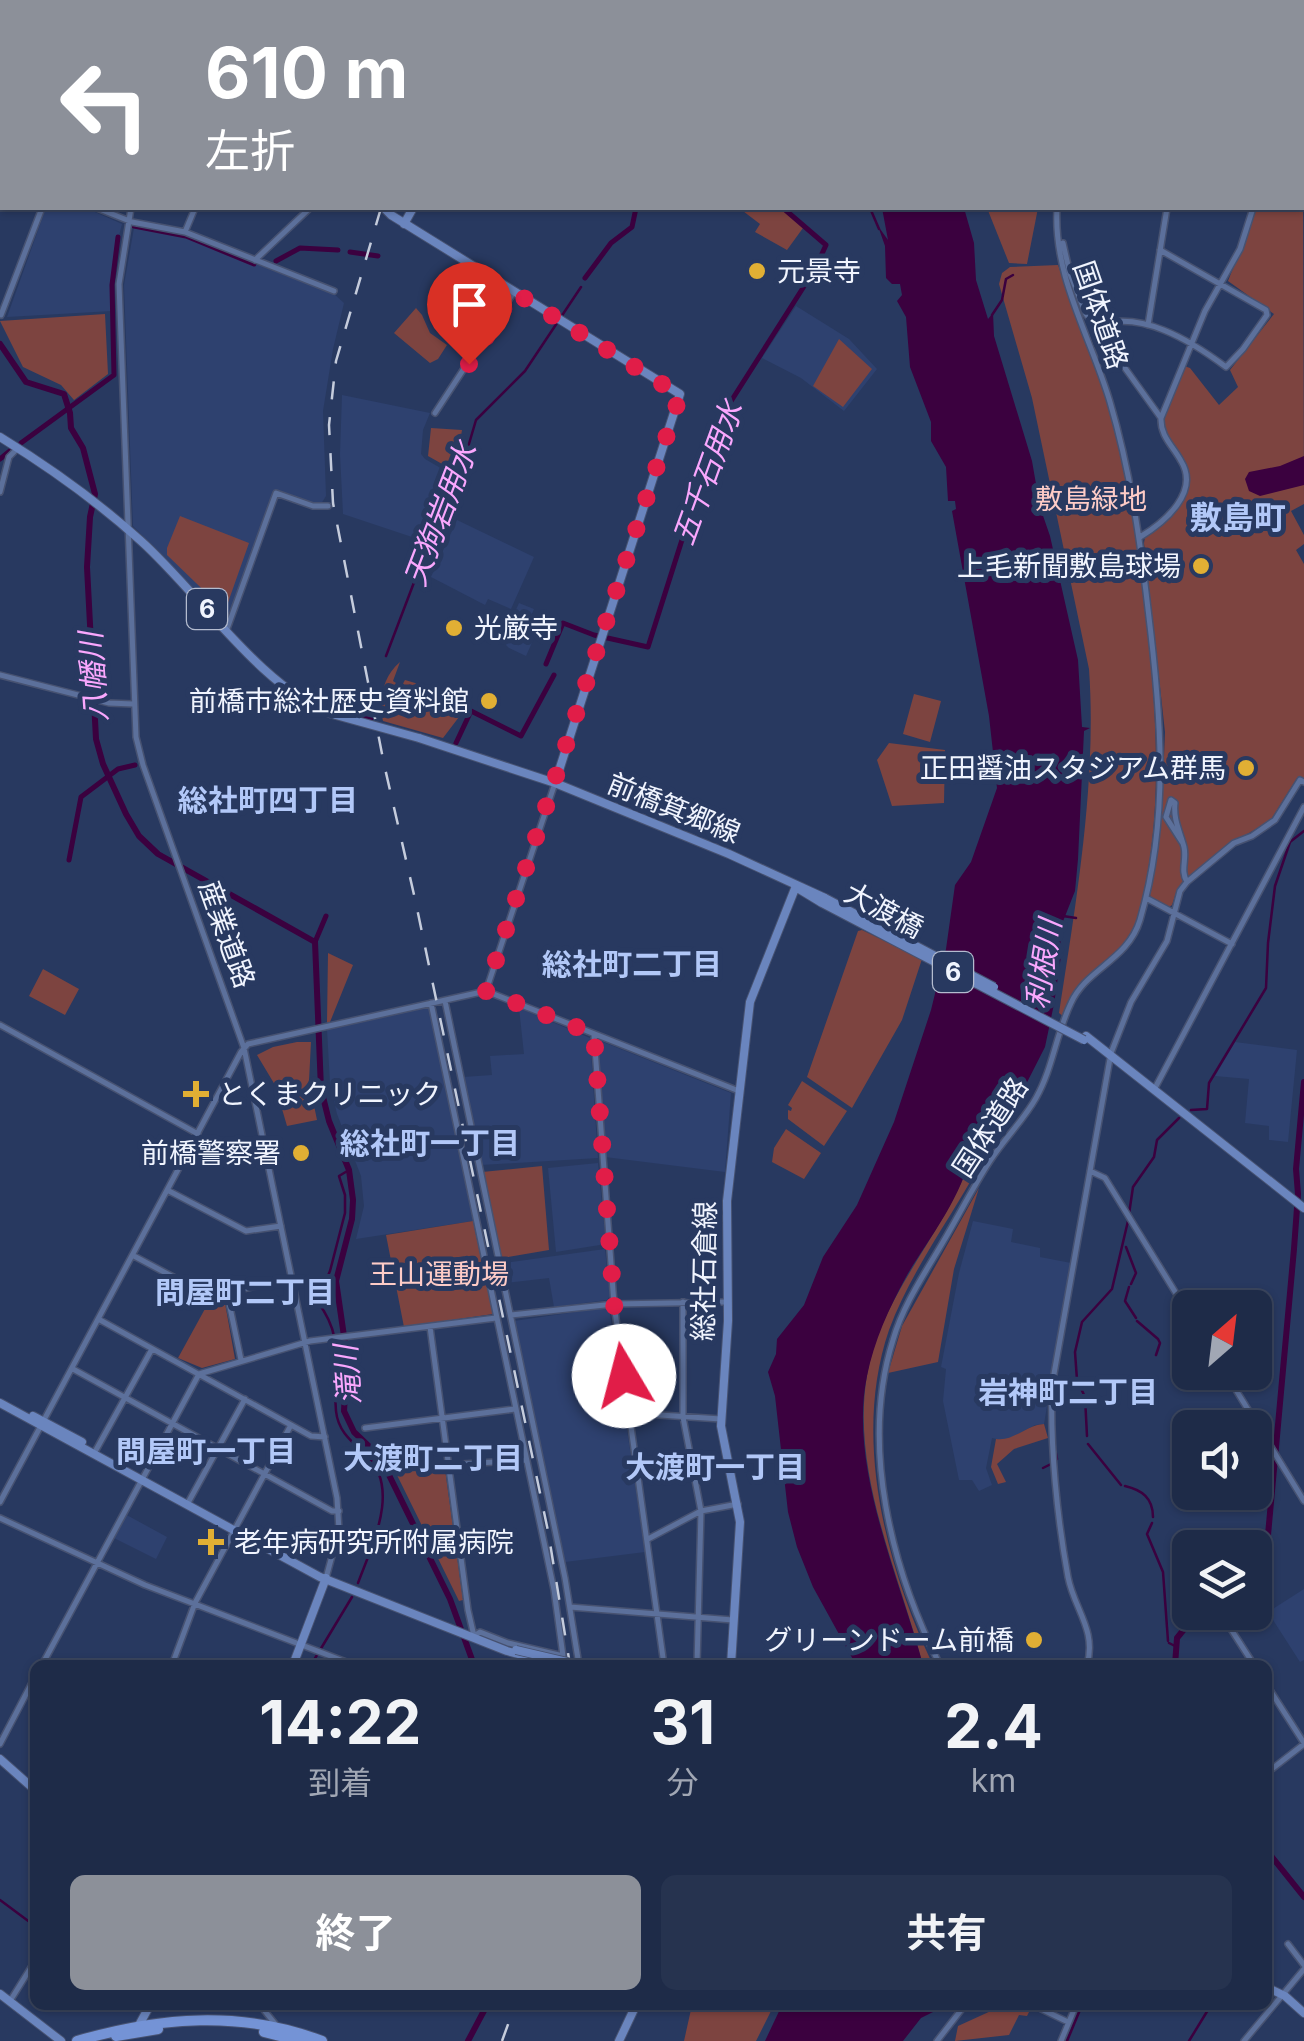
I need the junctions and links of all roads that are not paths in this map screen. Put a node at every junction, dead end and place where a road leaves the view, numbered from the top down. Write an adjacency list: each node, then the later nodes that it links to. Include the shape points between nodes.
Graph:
1 (41, 210): 21 (street)
2 (102, 210): 12 (street)
3 (131, 210): 12 (street, 産業道路)
4 (194, 210): 14 (street)
5 (308, 210): 17 (street)
6 (386, 210): 13 (main road)
7 (413, 210): 13 (main road)
8 (1057, 210): 32 (street, 国体道路, via 1064,276 1109,397)
9 (1166, 210): 16 (street)
10 (1166, 210): 23 (street)
11 (1252, 210): 18 (street)
12 (128, 221): 14 (street); 31 (street, 産業道路, via 119,284)
13 (404, 224): 20 (main road)
14 (186, 232): 17 (street)
15 (1064, 243): 22 (street)
16 (1160, 250): 18 (street); 23 (street)
17 (255, 260): 19 (street)
18 (1222, 284): 24 (street); 24 (street, via 1267,316 1227,367)
19 (334, 291)
20 (514, 292): 25 (street); 37 (main road, via 680,395)
21 (1, 315)
22 (1094, 326): 23 (street); 26 (street)
23 (1148, 326): 24 (street)
24 (1191, 342): 26 (street)
25 (435, 413)
26 (1161, 418): 32 (street, via 1187,483 1174,509)
27 (0, 437): 28 (main road, 6)
28 (18, 448): 29 (street); 31 (main road, 6)
29 (0, 492)
30 (328, 506): 33 (street, via 276,494)
31 (128, 529): 33 (main road, 6); 35 (street, 産業道路)
32 (1140, 536): 42 (street, 国体道路, via 1162,754)
33 (227, 629): 37 (main road, 前橋箕郷線 / 6, bridge, via 286,690 332,714)
34 (0, 675): 35 (street)
35 (134, 704): 51 (street, 産業道路, via 139,753)
36 (1304, 782): 40 (street, via 1265,829 1234,843)
37 (555, 784): 41 (main road, 前橋箕郷線 / 6); 46 (street)
38 (1304, 807): 45 (street)
39 (1182, 842): 39 (street, via 1166,817 1171,800 1175,803); 40 (street)
40 (1187, 882): 44 (street)
41 (796, 886): 43 (main road, 前橋箕郷線 / 6); 54 (main road, 総社石倉線, via 750,1002)
42 (1145, 898): 44 (street); 127 (street, 国体道路, via 1129,943 1070,1003 1042,1086 990,1162 892,1341 880,1440 886,1503 908,1593)
43 (824, 901): 52 (main road, 大渡橋 / 6, bridge)
44 (1174, 913): 45 (street); 52 (street, via 1167,941 1130,1002)
45 (1232, 944): 53 (street)
46 (486, 991): 47 (street); 50 (street)
47 (444, 1000): 48 (street); 67 (street)
48 (431, 1003): 51 (street); 68 (street)
49 (0, 1025): 55 (street)
50 (594, 1034): 54 (street); 66 (street)
51 (244, 1048): 55 (street); 59 (street, 産業道路)
52 (1111, 1053): 53 (main road, 6); 56 (street)
53 (1155, 1088): 58 (main road, 6)
54 (739, 1091): 65 (main road, 総社石倉線, via 726,1204)
55 (198, 1134): 57 (street)
56 (1090, 1171): 62 (street, via 1105,1178); 128 (street, via 1051,1414 1068,1575 1088,1627)
57 (169, 1190): 59 (street, via 246,1231); 60 (street)
58 (1300, 1205)
59 (281, 1226): 61 (street, 産業道路)
60 (134, 1256): 63 (street, via 208,1295); 69 (street)
61 (292, 1279): 63 (street); 71 (street, 産業道路)
62 (1174, 1290)
63 (227, 1293): 73 (street)
64 (684, 1302): 65 (street); 66 (street); 82 (street)
65 (728, 1302): 84 (main road, 総社石倉線)
66 (614, 1304): 67 (street); 81 (street)
67 (511, 1315): 109 (street)
68 (496, 1318): 70 (street); 80 (street)
69 (100, 1320): 72 (street); 74 (street)
70 (430, 1327): 71 (street); 83 (street)
71 (305, 1342): 73 (street); 89 (street, 産業道路)
72 (152, 1348): 75 (street); 77 (street)
73 (241, 1360): 75 (street)
74 (72, 1369): 77 (street); 85 (street)
75 (199, 1374): 78 (street); 86 (street)
76 (1235, 1390): 98 (street)
77 (124, 1398): 86 (street); 91 (street)
78 (245, 1399): 87 (street); 90 (street)
79 (0, 1400): 85 (main road)
80 (515, 1409): 83 (street); 92 (street)
81 (629, 1412): 82 (street); 105 (street)
82 (683, 1416): 84 (street); 102 (street)
83 (442, 1418): 88 (street); 93 (street)
84 (720, 1419): 100 (main road, 総社石倉線)
85 (41, 1423): 91 (main road); 96 (main road); 99 (street)
86 (171, 1423): 90 (street); 96 (street)
87 (291, 1425): 89 (street); 95 (street)
88 (365, 1428)
89 (324, 1438): 101 (street, 産業道路)
90 (217, 1448): 95 (street); 97 (street)
91 (96, 1450): 96 (main road)
92 (526, 1460): 93 (street); 114 (street, via 563,1656)
93 (448, 1465): 94 (street); 114 (street)
94 (400, 1468)
95 (264, 1474): 101 (street); 104 (street)
96 (141, 1477): 97 (main road); 104 (main road); 106 (street)
97 (189, 1501): 104 (main road)
98 (1304, 1501)
99 (0, 1502)
100 (738, 1504): 102 (street); 112 (main road, 総社石倉線)
101 (338, 1511): 107 (street, 産業道路, via 337,1546)
102 (701, 1511): 105 (street); 111 (street)
103 (0, 1518): 106 (street)
104 (234, 1528): 107 (main road); 108 (street)
105 (647, 1540): 110 (street)
106 (96, 1562): 108 (street); 117 (street)
107 (326, 1578): 114 (main road); 115 (main road, 産業道路)
108 (195, 1603): 115 (street); 118 (street)
109 (570, 1608): 110 (street); 123 (street)
110 (657, 1615): 111 (street); 124 (street)
111 (698, 1618): 112 (street); 125 (street)
112 (733, 1620): 126 (main road, 総社石倉線)
113 (1232, 1630): 129 (street)
114 (472, 1635): 116 (main road)
115 (302, 1643): 119 (main road, 産業道路); 120 (street)
116 (515, 1652): 121 (main road, bridge); 122 (main road, bridge)
117 (45, 1660)
118 (174, 1660)
119 (296, 1660)
120 (342, 1660)
121 (543, 1660)
122 (566, 1660)
123 (579, 1660)
124 (663, 1660)
125 (697, 1660)
126 (731, 1660)
127 (938, 1660)
128 (1088, 1660)
129 (1251, 1660)
130 (30, 1686): 132 (street)
131 (1272, 1692): 133 (street)
132 (0, 1744)
133 (1304, 1744): 135 (street)
134 (0, 1759): 136 (main road)
135 (1272, 1769)
136 (30, 1786)
137 (1288, 1944): 138 (street)
138 (1304, 1967): 142 (street)
139 (30, 1969): 143 (street)
140 (1272, 1990): 142 (main road)
141 (0, 1994): 143 (main road)
142 (1283, 1994): 144 (street); 152 (main road)
143 (10, 2001): 156 (main road)
144 (1272, 2007)
145 (147, 2010): 154 (main road)
146 (264, 2010): 155 (street)
147 (634, 2010): 161 (main road)
148 (962, 2010): 162 (street)
149 (1043, 2010): 153 (street)
150 (1074, 2010): 153 (street)
151 (1270, 2010): 164 (street)
152 (1304, 2013)
153 (1068, 2022): 163 (street)
154 (138, 2028): 155 (highway, via 214,2020); 157 (highway); 158 (highway)
155 (281, 2032): 159 (highway); 160 (highway)
156 (61, 2041)
157 (77, 2041)
158 (100, 2041)
159 (300, 2041)
160 (322, 2041)
161 (619, 2041)
162 (938, 2041)
163 (1061, 2041)
164 (1244, 2041)

